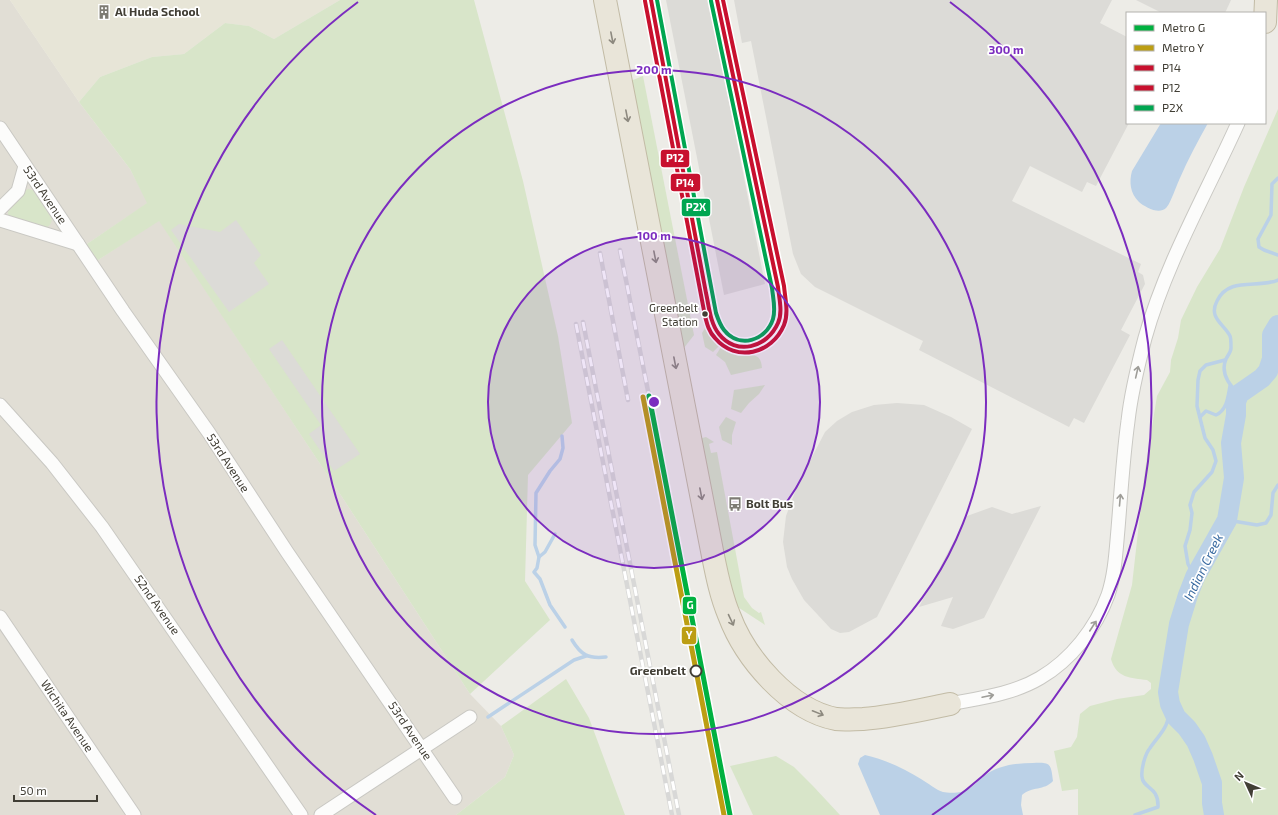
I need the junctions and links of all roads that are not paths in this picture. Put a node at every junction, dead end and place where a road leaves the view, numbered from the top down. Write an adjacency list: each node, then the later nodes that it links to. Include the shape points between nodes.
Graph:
1 (605, 0): 14 (highway, one-way to 14, via 718,582 741,642 776,685 796,701 816,712 837,719 879,718)
2 (651, 0): 3 (street, via 712,319 718,332 733,346 750,348 767,338 778,323 778,287)
3 (717, 0)
4 (1266, 0): 5 (highway)
5 (1265, 12)
6 (1238, 124): 14 (street, one-way to 6, via 1004,693 1042,677 1081,643 1095,622 1108,594 1115,563 1128,420 1136,373 1146,337 1174,259)
7 (0, 128): 8 (street, 53rd Avenue)
8 (25, 166): 9 (street, via 18,191); 11 (street, 53rd Avenue)
9 (0, 209)
10 (0, 220): 11 (street)
11 (78, 244): 16 (street, 53rd Avenue, via 209,433)
12 (0, 405): 19 (street, 52nd Avenue, via 52,463 102,527)
13 (0, 617): 18 (street, Wichita Avenue)
14 (950, 704)
15 (470, 717): 16 (street)
16 (422, 750): 17 (street, 53rd Avenue); 20 (street)
17 (455, 798)
18 (134, 815)
19 (301, 815)
20 (321, 815)

